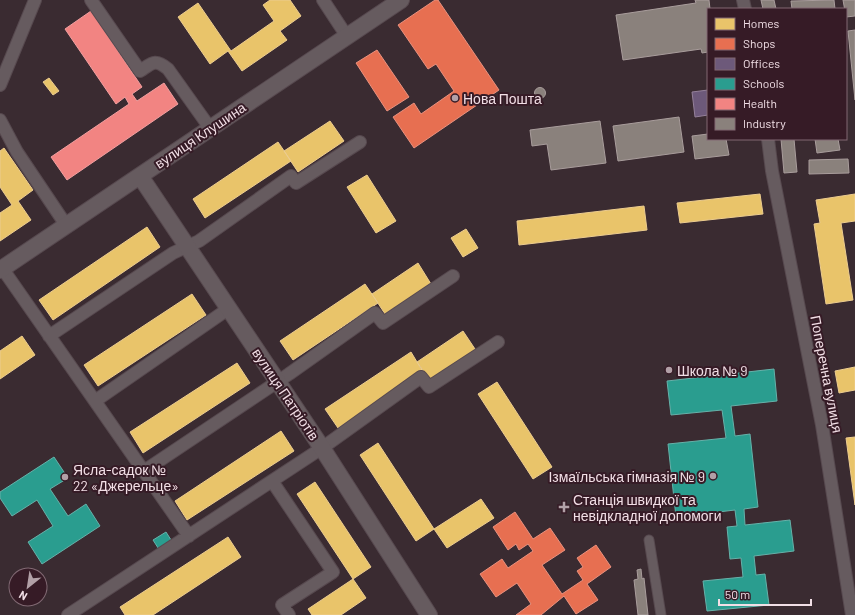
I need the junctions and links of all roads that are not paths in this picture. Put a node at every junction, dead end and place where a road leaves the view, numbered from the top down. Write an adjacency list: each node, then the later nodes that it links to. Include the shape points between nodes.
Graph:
1 (35, 0): 6 (street)
2 (91, 0): 8 (street, via 140,71 153,62 161,63)
3 (323, 0): 5 (street)
4 (401, 0): 5 (street, вулиця Клушина)
5 (346, 35): 8 (street, вулиця Клушина)
6 (0, 84)
7 (0, 120): 12 (street, via 17,152)
8 (210, 128): 11 (street, вулиця Клушина)
9 (768, 140): 30 (street, Поперечна вулиця, via 822,425)
10 (360, 142): 13 (street, via 296,183 292,176 199,241)
11 (140, 176): 12 (street, вулиця Клушина); 13 (street, вулиця Патріотів)
12 (66, 225): 14 (street, вулиця Клушина)
13 (186, 247): 16 (street, вулиця Патріотів); 17 (street, via 173,253)
14 (1, 269): 17 (street)
15 (453, 276): 19 (street, via 383,323 376,313)
16 (228, 309): 19 (street, вулиця Патріотів); 20 (street)
17 (49, 336): 20 (street)
18 (498, 342): 21 (street, via 430,387 421,377)
19 (276, 382): 21 (street, вулиця Патріотів); 22 (street)
20 (95, 401): 22 (street)
21 (322, 448): 23 (street); 28 (street, вулиця Патріотів)
22 (144, 471): 24 (street)
23 (272, 481): 24 (street); 27 (street, via 333,572 282,605)
24 (189, 536): 26 (street)
25 (649, 540): 29 (street)
26 (68, 615)
27 (289, 615)
28 (429, 615)
29 (661, 615)
30 (852, 615)

